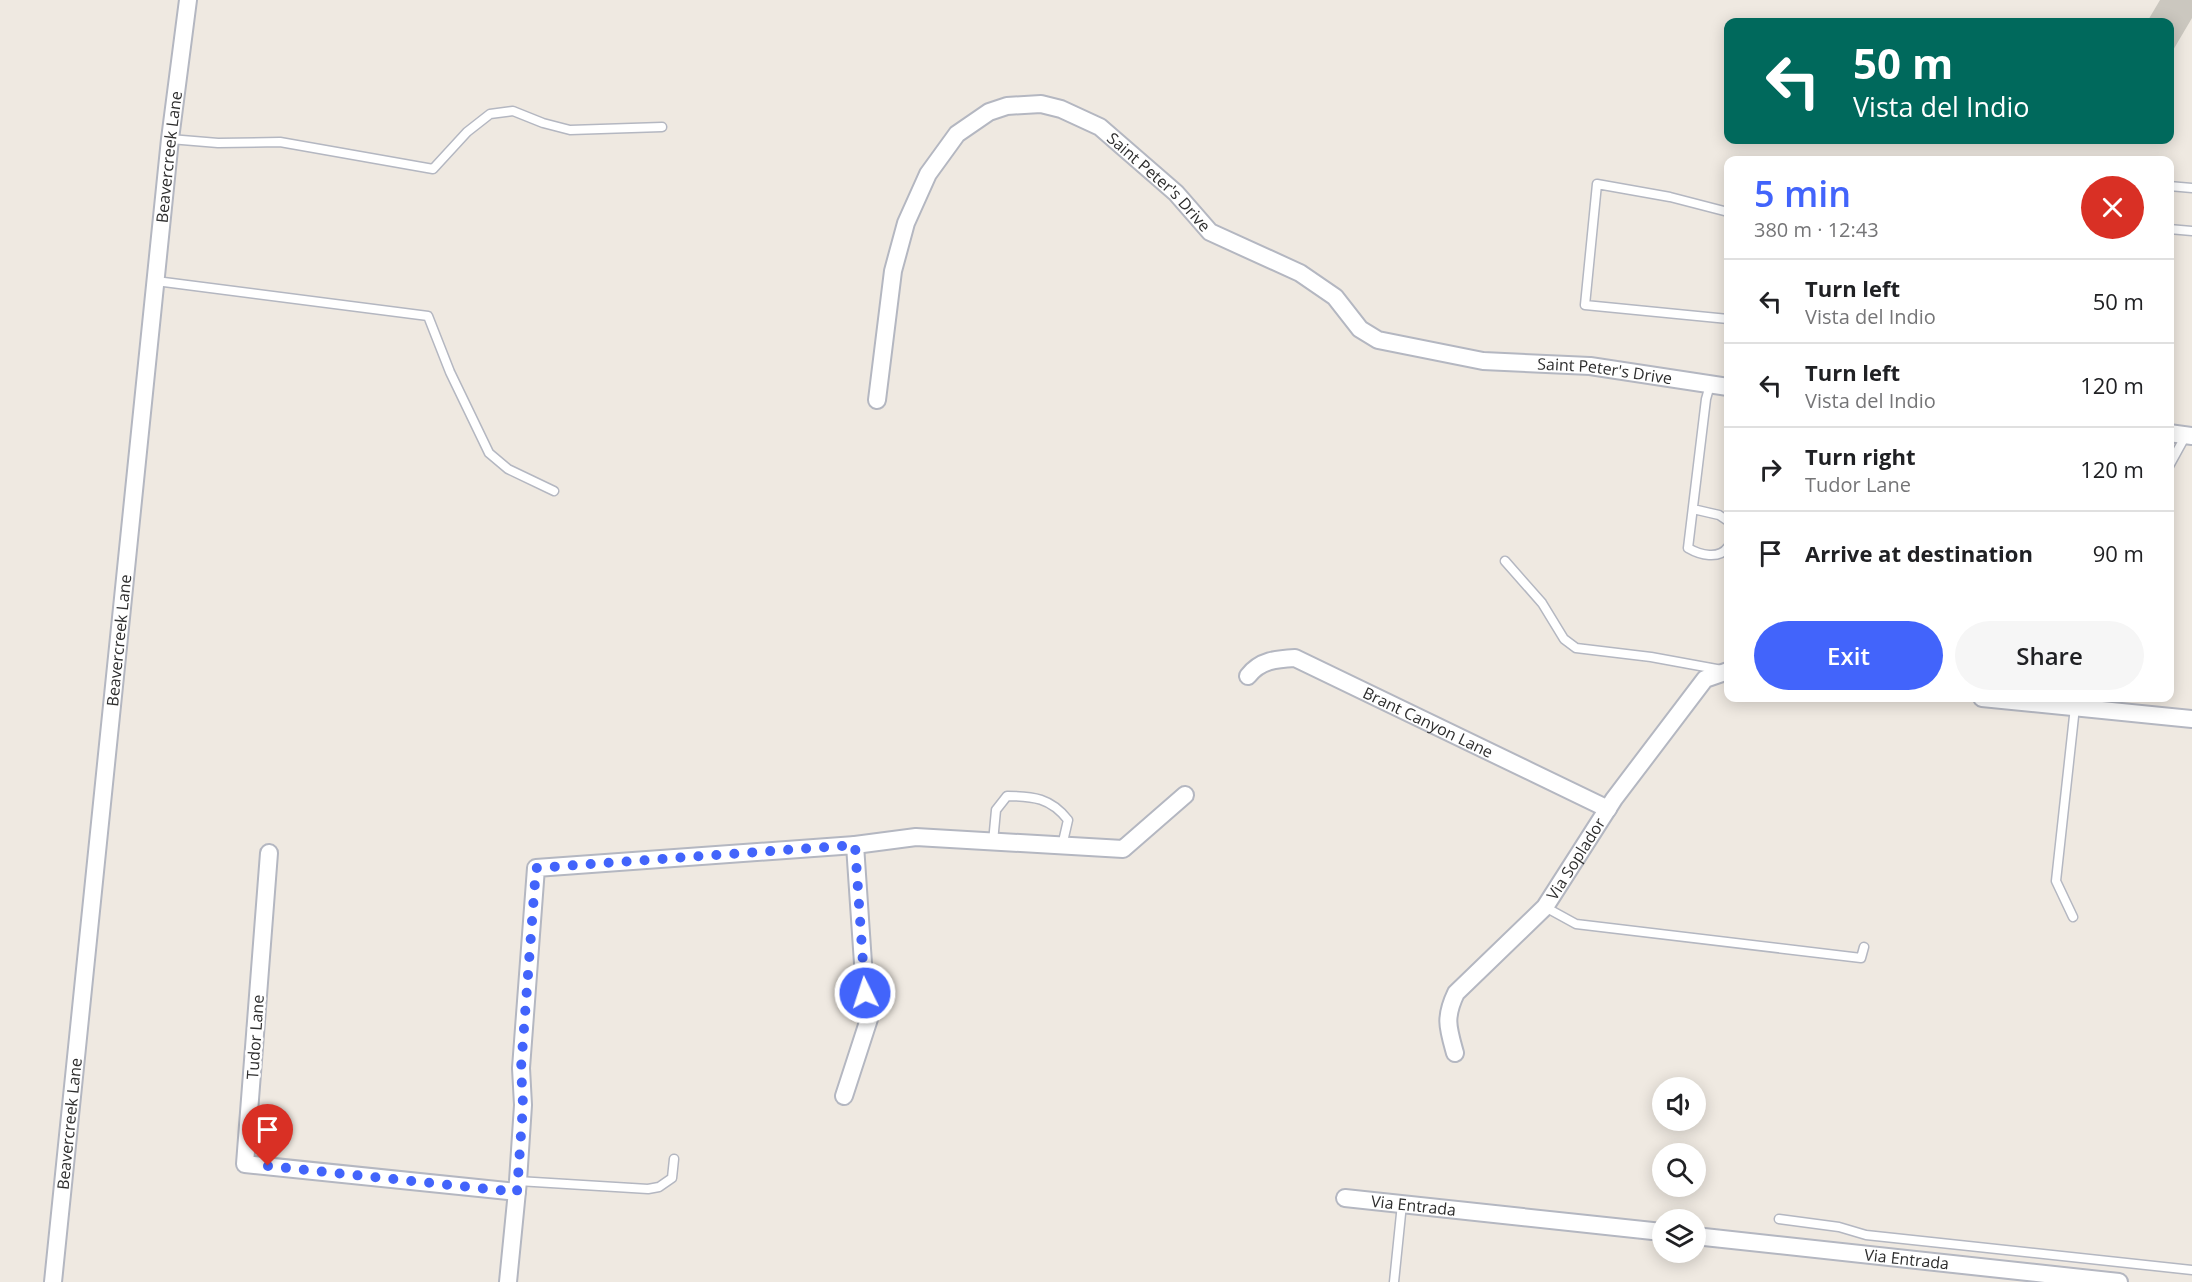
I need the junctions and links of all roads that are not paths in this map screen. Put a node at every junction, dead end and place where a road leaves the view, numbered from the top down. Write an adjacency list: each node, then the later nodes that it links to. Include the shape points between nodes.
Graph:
1 (188, 0): 3 (street, Beavercreek Lane)
2 (662, 128): 3 (lane, via 570,130 513,111 490,114 467,132 433,169 280,142)
3 (170, 139): 9 (street, Beavercreek Lane)
4 (2174, 186): 5 (lane)
5 (2192, 188)
6 (1724, 211): 10 (lane, via 1597,184 1585,305)
7 (2174, 229): 8 (lane)
8 (2192, 231)
9 (156, 281): 16 (lane, via 428,316 489,453 508,469); 46 (street, Beavercreek Lane)
10 (1724, 319)
11 (1710, 385): 12 (street, Saint Peter's Drive); 13 (street, Saint Peter's Drive, via 1590,366 1483,361 1378,340 1360,329 1335,297 1300,273 1210,232 1176,193 1101,127 1062,109 1041,105 1007,106 989,112 957,134 928,174 906,223 892,271); 17 (lane)
12 (1724, 387)
13 (877, 400)
14 (2182, 435): 15 (lane)
15 (2174, 454)
16 (554, 491)
17 (1693, 509): 18 (lane); 19 (lane, via 1689,548 1699,554)
18 (1724, 518)
19 (1724, 552)
20 (1505, 561): 21 (lane, via 1542,603 1564,639 1576,648)
21 (1724, 670)
22 (1724, 672): 28 (street, Via Soplador, via 1705,679)
23 (1248, 676): 28 (street, Brant Canyon Lane, via 1270,660 1295,658)
24 (2047, 702): 25 (street)
25 (2075, 707): 26 (street); 34 (lane, via 2056,881)
26 (2192, 719)
27 (1185, 795): 31 (street, via 1123,849)
28 (1608, 809): 33 (street, Via Soplador)
29 (993, 842): 30 (street, via 916,837); 31 (street); 31 (lane, via 996,810 1007,796 1032,796 1059,808 1068,820)
30 (855, 845): 37 (street, via 869,1019); 39 (street, via 536,868 521,1068)
31 (1062, 846)
32 (269, 853): 39 (street, Tudor Lane, via 245,1164)
33 (1545, 908): 35 (lane, via 1576,924 1861,958); 36 (street, Via Soplador, via 1456,993 1448,1008 1447,1024)
34 (2073, 917)
35 (1864, 947)
36 (1455, 1053)
37 (844, 1096)
38 (674, 1159): 39 (lane, via 672,1178 658,1188)
39 (518, 1186): 47 (street)
40 (1345, 1198): 41 (street, Via Entrada)
41 (1402, 1204): 43 (street, Via Entrada); 48 (lane)
42 (1779, 1219): 45 (lane, via 1866,1235)
43 (1652, 1232)
44 (1706, 1237): 49 (street, Via Entrada)
45 (2192, 1269)
46 (53, 1282)
47 (508, 1282)
48 (1394, 1282)
49 (2119, 1282)

